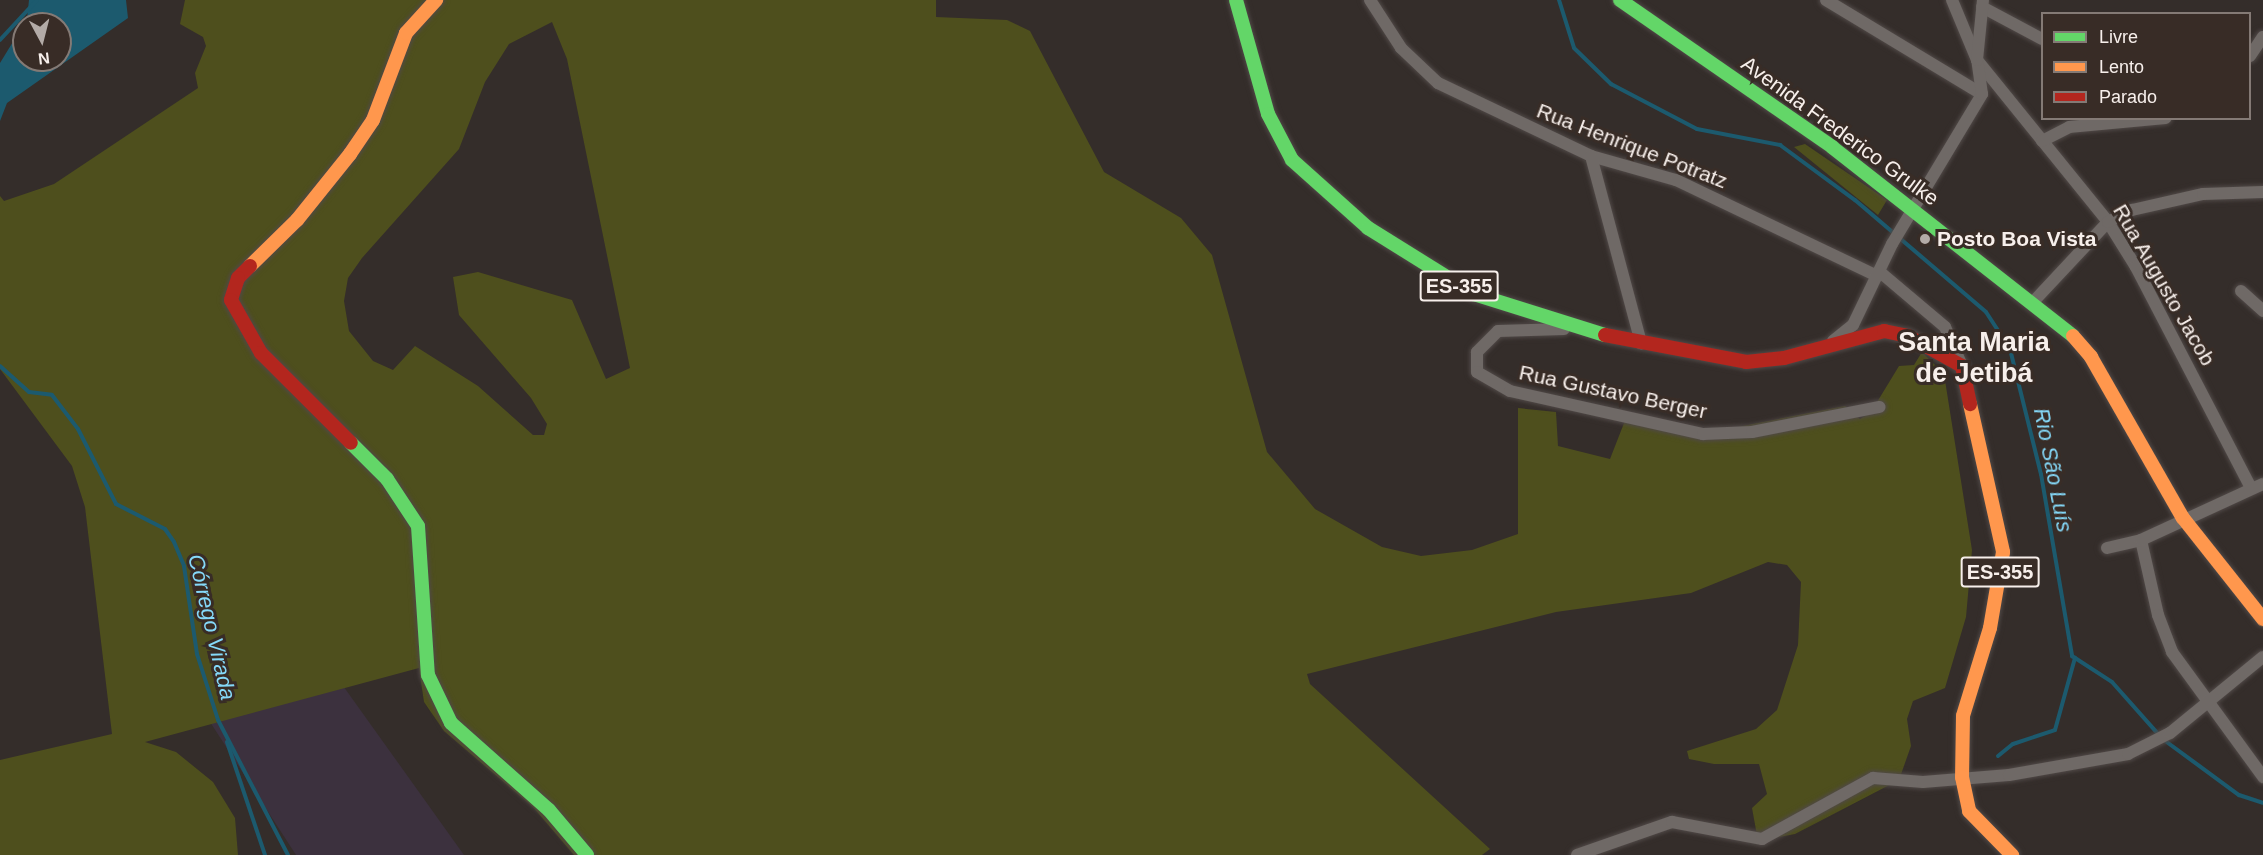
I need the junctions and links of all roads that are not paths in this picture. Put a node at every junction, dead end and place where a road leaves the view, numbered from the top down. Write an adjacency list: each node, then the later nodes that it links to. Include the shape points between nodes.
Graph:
1 (436, 0): 37 (main road, via 406,33 373,120 350,154 297,220 238,278 231,300 261,353 387,479 418,526 428,675 451,723 549,810)
2 (1236, 0): 23 (main road, ES-355, via 1268,114 1292,160 1368,228 1451,282)
3 (1370, 0): 15 (street, Rua Henrique Potratz, via 1401,48 1438,83)
4 (1620, 0): 17 (main road, Avenida Frederico Grulke)
5 (1826, 0): 12 (street)
6 (1952, 0): 11 (street)
7 (1983, 3): 8 (street); 11 (street)
8 (2041, 38)
9 (2262, 42): 10 (street)
10 (2251, 55)
11 (1977, 60): 12 (street); 14 (street, Rua Augusto Jacob)
12 (1982, 94): 17 (street)
13 (2144, 120): 14 (street, via 2068,127)
14 (2042, 141): 18 (street, Rua Augusto Jacob)
15 (1591, 156): 19 (street, Rua Henrique Potratz, via 1676,180); 24 (street)
16 (2263, 192): 18 (street, via 2151,202)
17 (1915, 208): 19 (street); 21 (main road, Avenida Frederico Grulke)
18 (2108, 222): 21 (street); 28 (street, Rua Augusto Jacob)
19 (1879, 274): 25 (street, via 1853,325); 26 (street, Rua Henrique Potratz, via 1945,327)
20 (2241, 291): 22 (street)
21 (2034, 301): 29 (main road, Avenida Frederico Grulke, via 2091,357)
22 (2263, 310)
23 (1583, 330): 24 (main road, ES-355); 27 (street, Rua Gustavo Berger, via 1498,331 1477,352 1477,372 1510,391 1703,434 1752,432)
24 (1641, 343): 25 (main road, ES-355, via 1746,362)
25 (1827, 346): 26 (main road, ES-355, via 1884,331 1908,336)
26 (1962, 366): 35 (main road, ES-355, via 2003,552 1990,628 1963,716)
27 (1880, 407)
28 (2257, 486): 29 (street)
29 (2183, 518): 30 (street); 32 (main road, Avenida Frederico Grulke)
30 (2141, 540): 31 (street); 34 (street, via 2158,615 2172,652)
31 (2107, 548)
32 (2263, 619)
33 (2263, 657): 34 (street)
34 (2208, 701): 35 (street, via 2147,748 2009,775); 36 (street)
35 (1962, 777): 38 (street, via 1923,782 1873,778 1762,839 1672,822); 39 (main road, ES-355, via 1969,811)
36 (2263, 777)
37 (587, 855)
38 (1577, 855)
39 (2012, 855)

